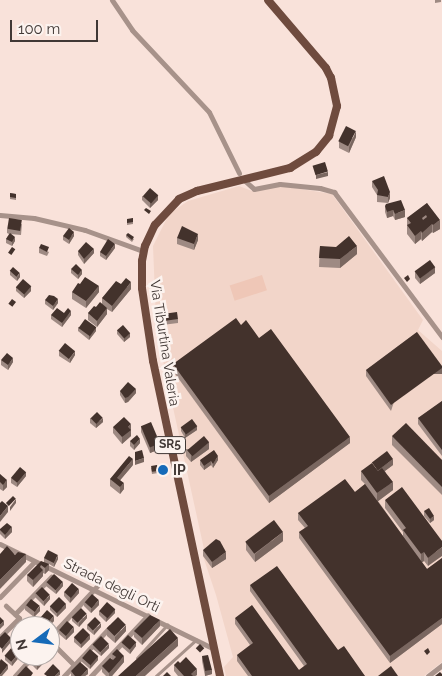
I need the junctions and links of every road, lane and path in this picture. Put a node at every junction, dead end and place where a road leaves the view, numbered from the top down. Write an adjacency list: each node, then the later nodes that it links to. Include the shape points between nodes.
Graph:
1 (112, 0): 3 (street, via 132,30 209,112)
2 (268, 0): 4 (main road, Via Tiburtina Valeria / SR5, via 328,72 336,94 337,109 327,140 313,155 290,168)
3 (239, 173)
4 (244, 180): 6 (main road, Via Tiburtina Valeria / SR5, via 197,191 179,200 158,220); 7 (street, via 254,189 280,184 334,192)
5 (0, 215): 6 (street, via 34,218 85,230)
6 (143, 250): 20 (main road, Via Tiburtina Valeria / SR5, via 142,288 153,361)
7 (442, 337)
8 (0, 544): 9 (street, Strada degli Orti)
9 (34, 562): 10 (street, Strada degli Orti); 12 (street)
10 (57, 571): 11 (street, Strada degli Orti); 13 (street)
11 (96, 586): 14 (street, Strada degli Orti); 17 (street)
12 (2, 602): 13 (street)
13 (15, 614): 18 (street, via 19,618)
14 (148, 615): 16 (street, Strada degli Orti); 29 (street)
15 (113, 624): 23 (street)
16 (168, 625): 19 (street, Strada degli Orti); 22 (lane)
17 (60, 627)
18 (0, 637)
19 (197, 640): 20 (street, Strada degli Orti); 30 (lane)
20 (214, 649): 26 (main road, Via Tiburtina Valeria / SR5)
21 (60, 650): 23 (street)
22 (134, 661)
23 (74, 665): 28 (street)
24 (442, 665): 31 (street)
25 (24, 666): 27 (street)
26 (218, 675)
27 (15, 676)
28 (64, 676)
29 (91, 676)
30 (156, 676)
31 (428, 676)

